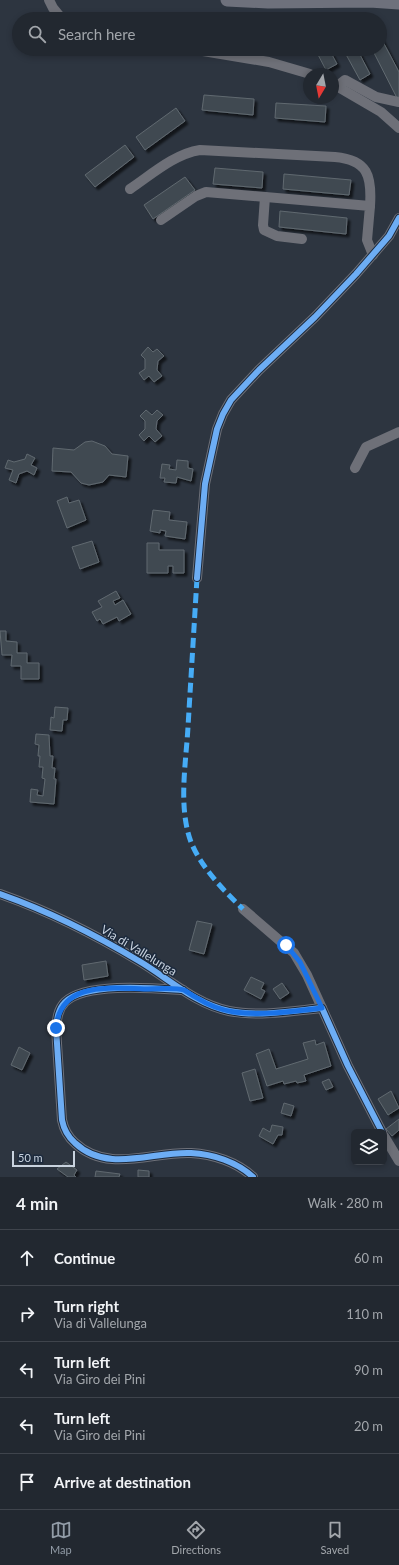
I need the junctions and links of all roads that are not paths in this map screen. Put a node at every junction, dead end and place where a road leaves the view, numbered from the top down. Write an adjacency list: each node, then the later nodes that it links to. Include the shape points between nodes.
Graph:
1 (50, 0): 4 (street)
2 (227, 0): 3 (main road)
3 (399, 3)
4 (56, 12)
5 (233, 56): 6 (street, via 269,62)
6 (303, 72)
7 (339, 84): 9 (street, via 345,80 376,97)
8 (339, 88): 10 (street, via 381,112)
9 (399, 102)
10 (399, 128)
11 (130, 189): 13 (street, via 175,159 200,150 335,157 354,161 366,170 371,184)
12 (265, 197): 13 (street); 15 (street, via 204,193); 16 (street, via 264,230 275,235)
13 (370, 206): 17 (street, via 367,240)
14 (399, 218): 17 (street, via 391,233)
15 (161, 220)
16 (302, 239)
17 (373, 255): 20 (street, via 315,317 254,375 231,400 221,417 203,494)
18 (399, 432): 19 (street, via 366,447)
19 (355, 468)
20 (197, 578)
21 (0, 894): 23 (street, Via di Vallelunga, via 103,940)
22 (243, 909): 24 (street, via 294,953)
23 (183, 990): 24 (street, Via di Vallelunga, via 204,1002 234,1012 277,1013); 28 (street, via 97,990 78,994 65,1002 59,1013 56,1028 62,1120 65,1131 78,1146 100,1157 124,1160 176,1153 199,1154 231,1163)
24 (322, 1008): 25 (street)
25 (380, 1129)
26 (387, 1141): 27 (street)
27 (399, 1161)
28 (253, 1177)

